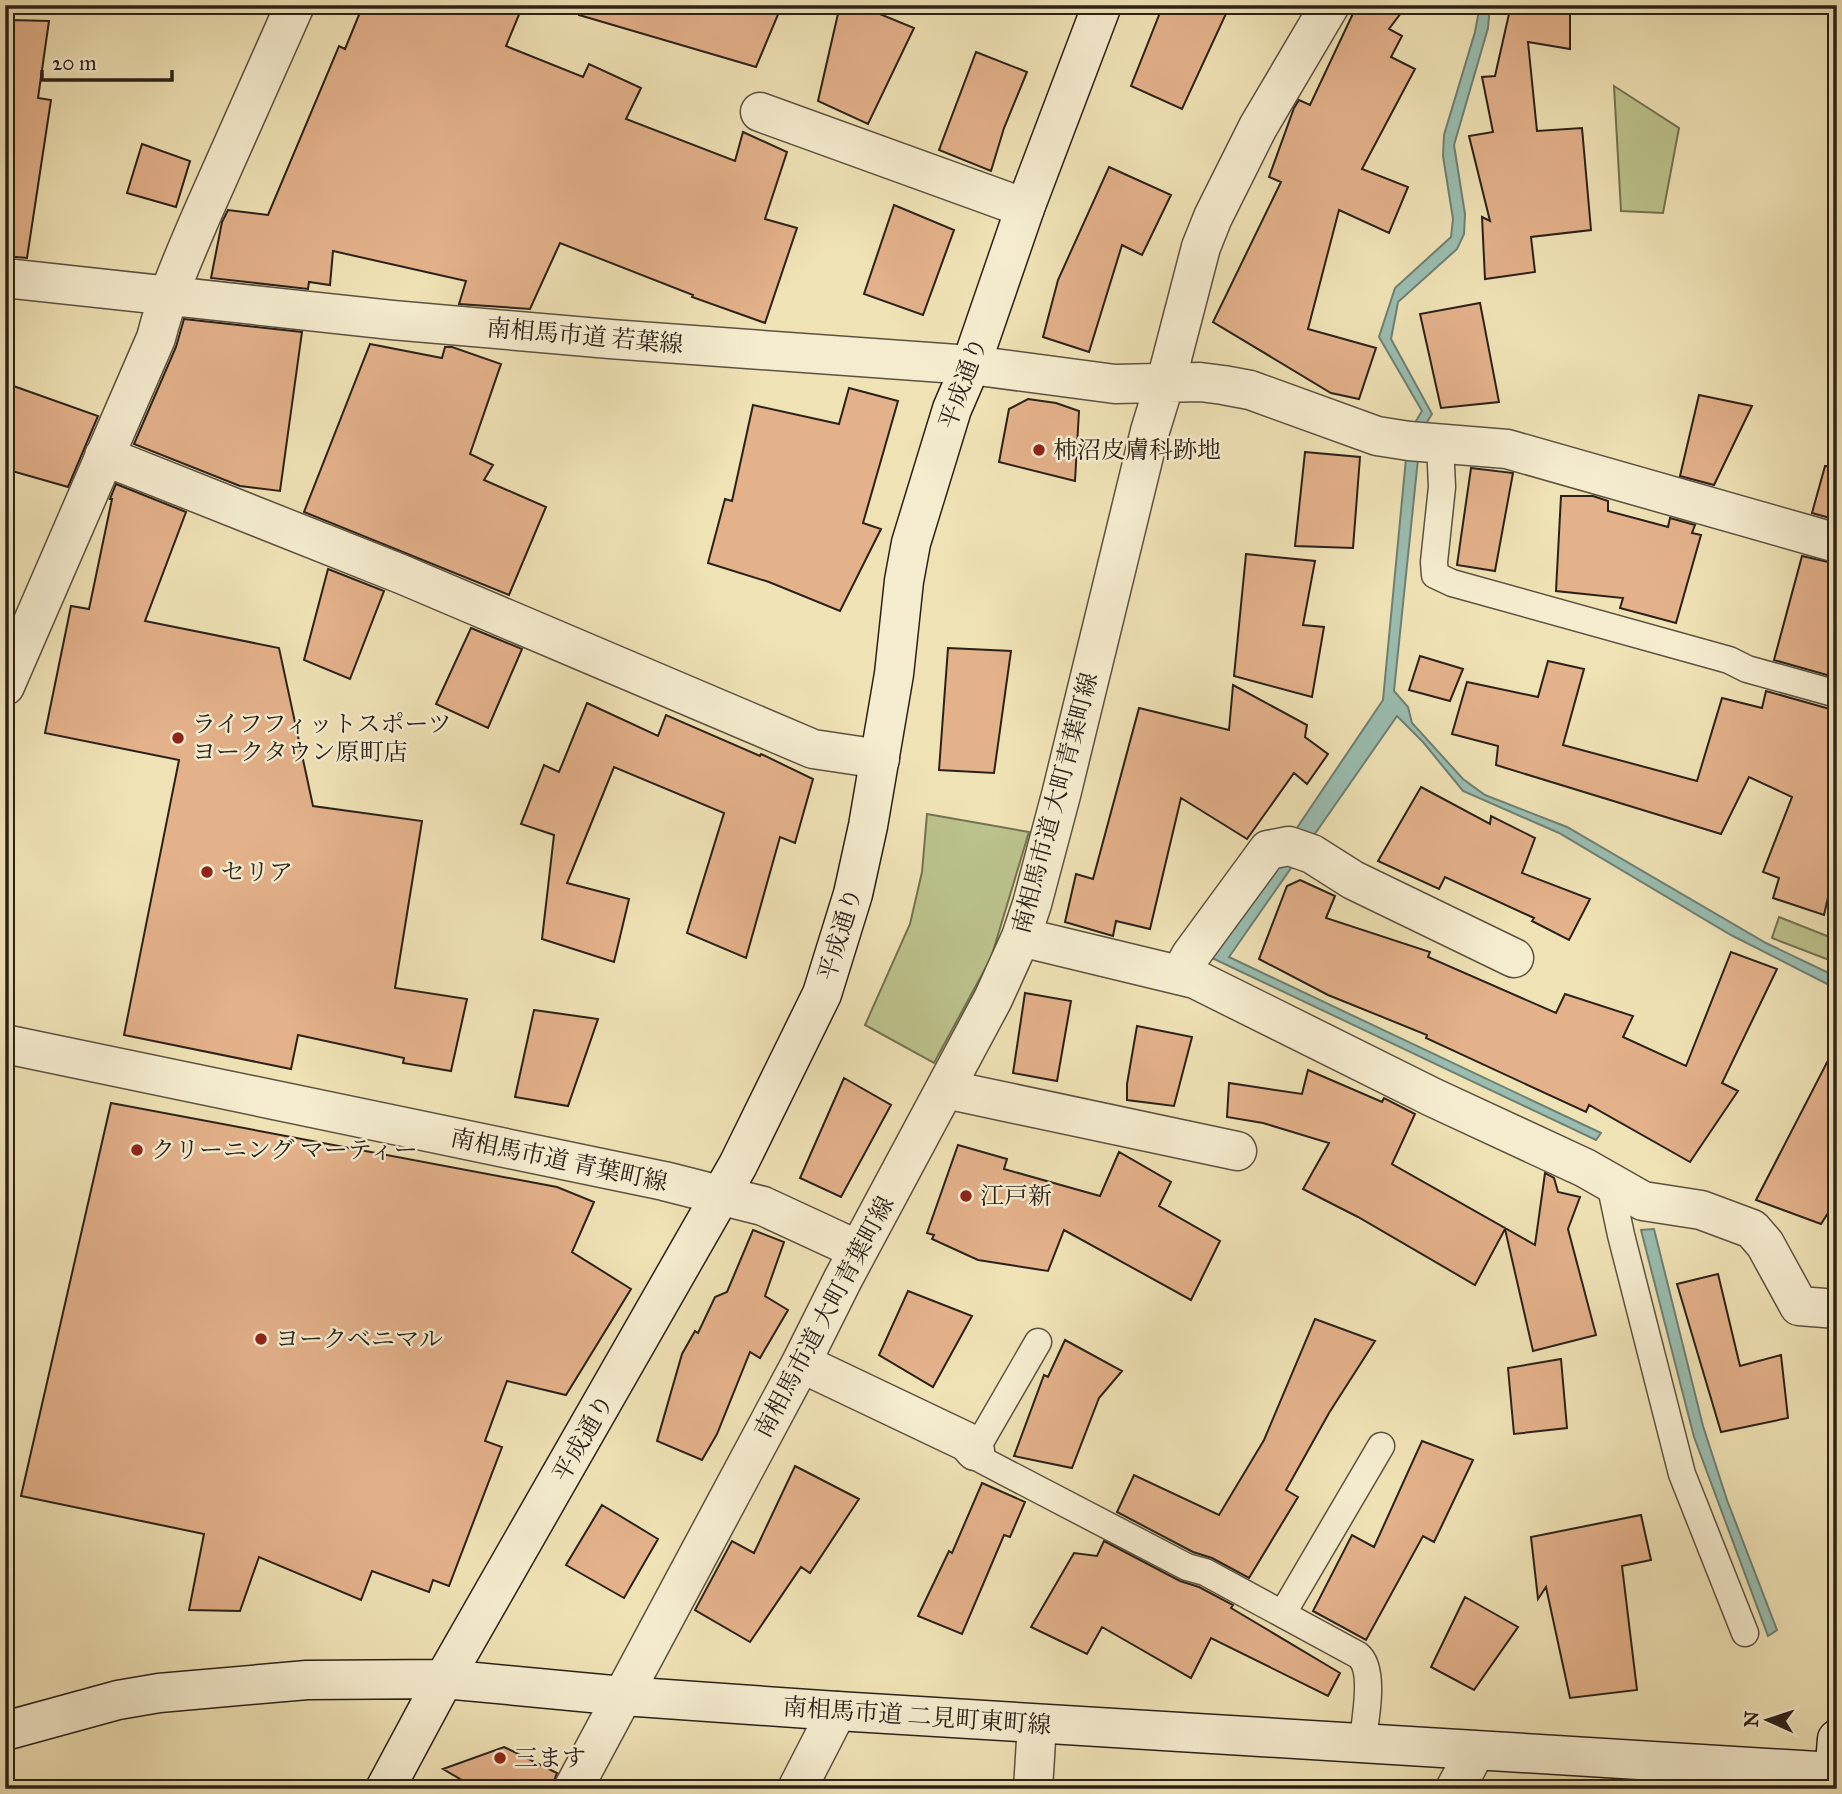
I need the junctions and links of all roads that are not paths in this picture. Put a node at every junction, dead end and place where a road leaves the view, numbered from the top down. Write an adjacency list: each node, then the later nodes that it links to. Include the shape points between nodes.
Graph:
1 (295, 5): 7 (street)
2 (1102, 5): 5 (street, 平成通り)
3 (1330, 5): 9 (street, 南相馬市道 大町青葉町線, via 1258,127 1213,217)
4 (760, 112): 5 (street)
5 (1025, 208): 8 (street, 平成通り)
6 (5, 278): 7 (street, 南相馬市道 若葉線)
7 (169, 295): 8 (street, 南相馬市道 若葉線, via 433,324); 11 (street, via 156,338)
8 (971, 365): 9 (street, 南相馬市道 若葉線, via 1115,384); 15 (street, 平成通り, via 952,409 911,543)
9 (1165, 383): 10 (street, 南相馬市道 若葉線, via 1200,382 1250,390 1377,436); 16 (street, 南相馬市道 大町青葉町線)
10 (1440, 444): 12 (street, 南相馬市道 若葉線, via 1507,449); 14 (lane, via 1442,487 1435,575)
11 (104, 456): 13 (street); 15 (street, via 389,569 813,749)
12 (1837, 543)
13 (5, 687)
14 (1837, 694)
15 (880, 759): 23 (street, 平成通り, via 853,894 822,994)
16 (1021, 937): 18 (street); 20 (street, 南相馬市道 大町青葉町線)
17 (1514, 958): 18 (street, via 1353,880 1312,854 1268,850)
18 (1180, 975): 22 (street)
19 (5, 1044): 23 (street, 南相馬市道 青葉町線)
20 (945, 1089): 21 (street); 24 (street, 南相馬市道 大町青葉町線)
21 (1237, 1151)
22 (1610, 1183): 25 (street, via 1643,1201 1701,1209 1752,1230 1765,1244 1800,1306); 31 (lane, via 1682,1474)
23 (721, 1196): 24 (street, 南相馬市道 青葉町線, via 763,1206); 32 (street, 平成通り)
24 (859, 1250): 27 (street, 南相馬市道 大町青葉町線)
25 (1837, 1308)
26 (1038, 1342): 29 (lane)
27 (801, 1363): 29 (street, via 967,1442); 33 (street, 南相馬市道 大町青葉町線)
28 (1381, 1446): 30 (lane)
29 (975, 1451): 30 (lane, via 982,1460)
30 (1283, 1613): 37 (lane, via 1363,1659 1368,1681)
31 (1745, 1633)
32 (444, 1679): 33 (street, 南相馬市道 二見町東町線); 36 (street, 南相馬市道 二見町東町線, via 307,1680 159,1693); 40 (street, 平成通り)
33 (623, 1696): 34 (street, 南相馬市道 二見町東町線); 41 (street, 南相馬市道 大町青葉町線)
34 (836, 1711): 35 (street, 南相馬市道 二見町東町線); 42 (street)
35 (1037, 1724): 37 (street, 南相馬市道 二見町東町線); 43 (street)
36 (5, 1731)
37 (1362, 1744): 38 (street, 南相馬市道 二見町東町線)
38 (1475, 1752): 39 (street, 南相馬市道 二見町東町線); 44 (street)
39 (1835, 1767)
40 (385, 1789)
41 (573, 1789)
42 (797, 1789)
43 (1033, 1789)
44 (1455, 1789)

